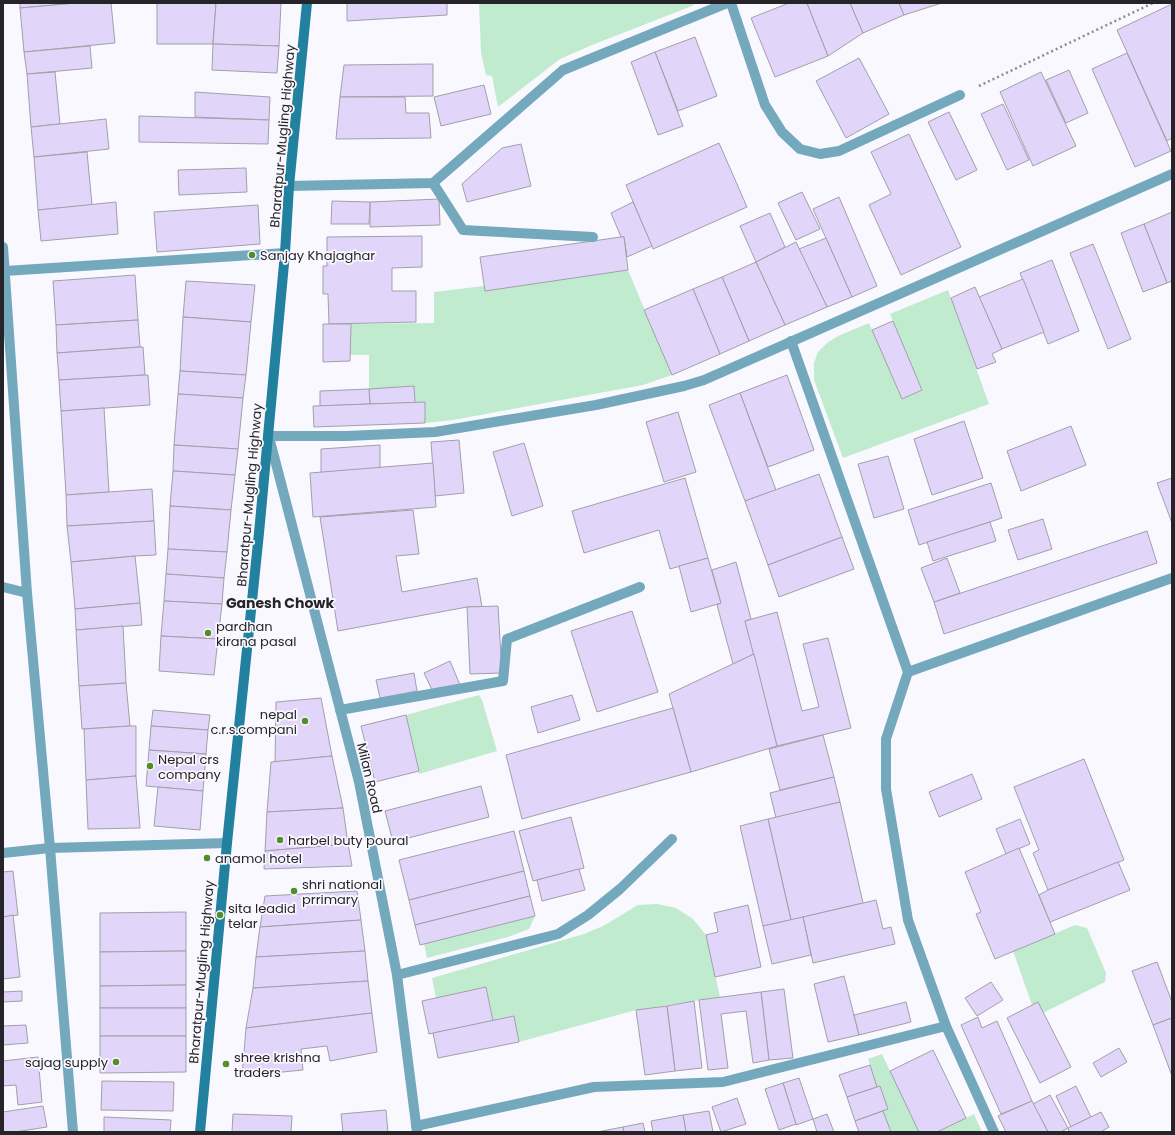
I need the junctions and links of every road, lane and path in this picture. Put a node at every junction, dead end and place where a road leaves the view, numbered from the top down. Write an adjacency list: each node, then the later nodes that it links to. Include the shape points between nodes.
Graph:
1 (307, 3): 8 (main road, Bharatpur-Mugling Highway)
2 (727, 3): 7 (street, via 563,70)
3 (731, 3): 5 (street, via 765,105 782,132 800,148 820,154 838,151)
4 (1153, 3): 5 (path)
5 (960, 95)
6 (1172, 174): 13 (street)
7 (433, 183): 8 (street); 9 (street, via 463,230)
8 (289, 186): 11 (main road, Bharatpur-Mugling Highway)
9 (593, 237)
10 (3, 247): 12 (street)
11 (285, 253): 12 (street); 14 (main road, Bharatpur-Mugling Highway)
12 (5, 271): 18 (street)
13 (791, 341): 14 (street, via 704,380 596,406 434,432); 19 (street)
14 (268, 436): 20 (street, Milan Road); 22 (main road, Bharatpur-Mugling Highway)
15 (1172, 578): 19 (street)
16 (3, 587): 18 (street)
17 (640, 587): 20 (street, via 507,639 503,681)
18 (27, 594): 23 (street)
19 (908, 672): 26 (street, via 886,739 886,790 908,920)
20 (340, 710): 25 (street, Milan Road, via 359,782)
21 (672, 840): 25 (street, via 615,893 588,915 558,934)
22 (227, 843): 23 (street); 29 (main road, Bharatpur-Mugling Highway)
23 (50, 848): 24 (street); 28 (street)
24 (3, 853)
25 (397, 975): 27 (street, Milan Road)
26 (946, 1026): 27 (street, via 723,1082 594,1087); 30 (street)
27 (416, 1129)
28 (73, 1132)
29 (200, 1132)
30 (994, 1132)

